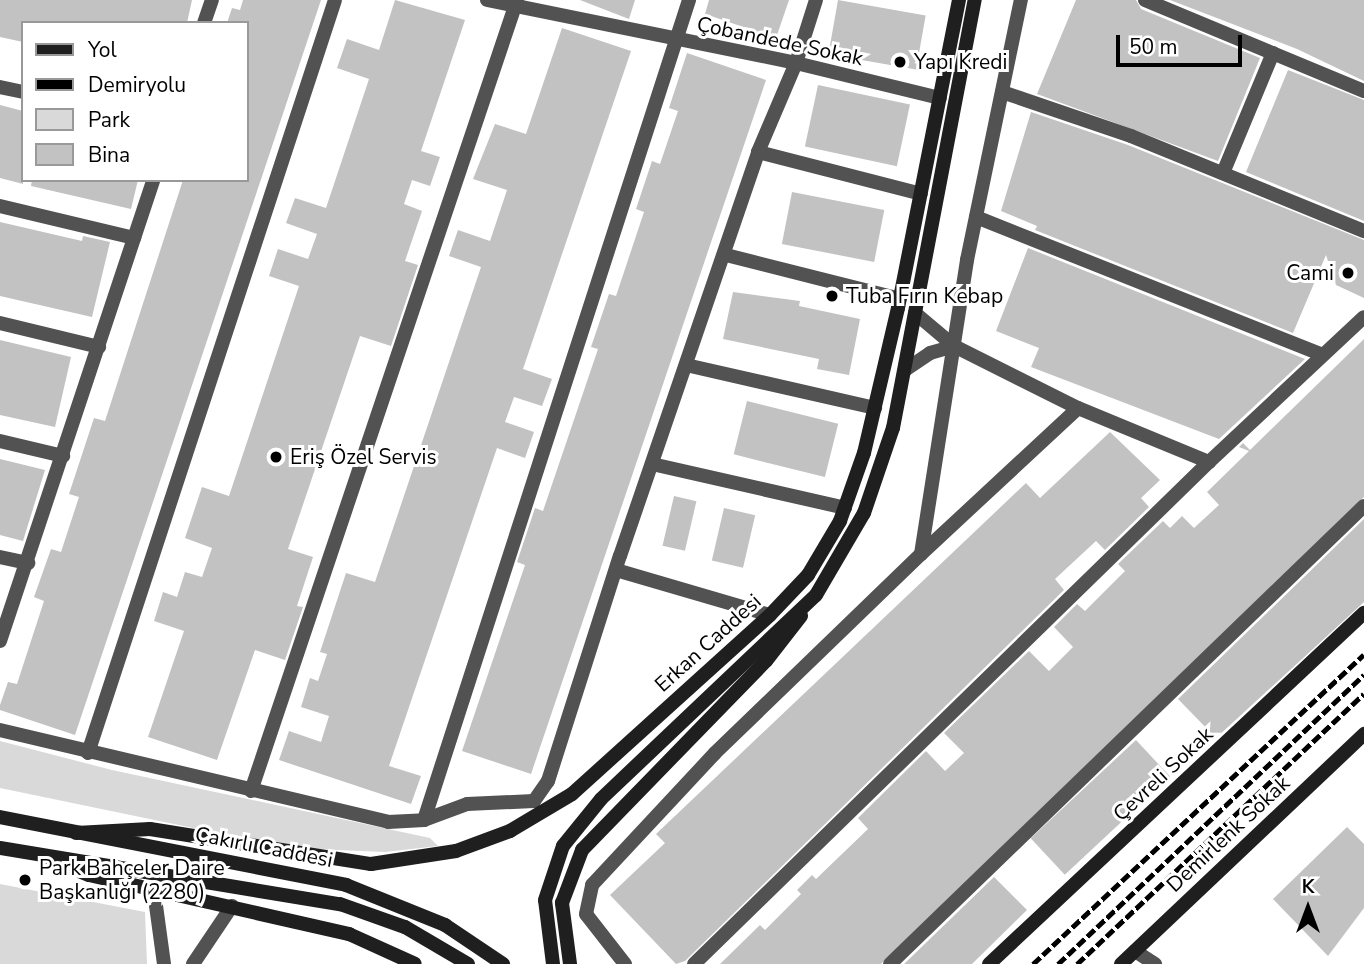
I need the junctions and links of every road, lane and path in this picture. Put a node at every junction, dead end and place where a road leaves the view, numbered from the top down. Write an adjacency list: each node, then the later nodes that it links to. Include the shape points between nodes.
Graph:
1 (212, 0): 11 (street)
2 (334, 0): 56 (street)
3 (487, 0): 10 (street, Çobandede Sokak)
4 (689, 0): 12 (street)
5 (816, 0): 14 (street)
6 (975, 0): 30 (main road, Erkan Caddesi)
7 (1021, 0): 18 (street)
8 (1145, 0): 13 (street)
9 (954, 1): 19 (main road, Erkan Caddesi)
10 (516, 3): 12 (street, Çobandede Sokak); 57 (street)
11 (205, 21)
12 (676, 40): 14 (street, Çobandede Sokak); 59 (street)
13 (1273, 53): 16 (street); 21 (street)
14 (796, 63): 19 (street, Çobandede Sokak); 20 (street)
15 (0, 87): 17 (street)
16 (1364, 91)
17 (21, 92)
18 (1002, 92): 21 (street); 25 (street)
19 (940, 98): 23 (main road, Erkan Caddesi)
20 (758, 152): 23 (street); 28 (street)
21 (1223, 173): 26 (street)
22 (152, 182): 27 (street)
23 (921, 194): 29 (main road, Erkan Caddesi)
24 (0, 206): 27 (street)
25 (976, 217): 34 (street); 35 (street)
26 (1364, 231)
27 (134, 238): 33 (street)
28 (726, 255): 29 (street); 36 (street)
29 (900, 299): 38 (main road, Erkan Caddesi)
30 (915, 313): 34 (street); 37 (main road, Erkan Caddesi)
31 (1364, 317): 35 (street)
32 (0, 323): 33 (street)
33 (99, 346): 41 (street)
34 (954, 346): 37 (street, via 930,353); 39 (street); 46 (street)
35 (1320, 354): 42 (street)
36 (686, 365): 38 (street); 43 (street)
37 (905, 370): 50 (main road, Erkan Caddesi, via 887,451 864,513)
38 (875, 408): 45 (main road, Erkan Caddesi)
39 (1078, 408): 42 (street); 46 (street)
40 (0, 441): 41 (street)
41 (63, 456): 48 (street)
42 (1209, 463): 74 (street)
43 (652, 464): 45 (street); 49 (street)
44 (1364, 506): 75 (street)
45 (845, 508): 52 (main road, Erkan Caddesi, via 808,576)
46 (921, 554): 73 (street, via 715,753 592,885 586,914)
47 (0, 557): 48 (street)
48 (28, 564): 53 (street)
49 (615, 570): 52 (street); 59 (street, via 548,781 534,801 467,804)
50 (816, 595): 71 (main road, Erkan Caddesi, via 579,822 563,846 545,900); 72 (main road, via 766,661 582,850 562,903)
51 (1364, 613): 76 (main road, Çevreli Sokak)
52 (771, 615): 60 (main road, Erkan Caddesi, via 572,794 483,843 427,858 371,864 150,828)
53 (0, 641)
54 (0, 730): 56 (street)
55 (1364, 734): 65 (main road, Demirlenk Sokak)
56 (88, 753): 57 (street)
57 (251, 791): 59 (street, via 388,821)
58 (0, 817): 60 (main road, Çakırlı Caddesi)
59 (424, 820)
60 (76, 833): 70 (main road, Çakırlı Caddesi, via 346,885 445,925)
61 (0, 848): 62 (main road, Çakırlı Caddesi)
62 (35, 854): 63 (main road, via 89,875); 69 (main road, Çakırlı Caddesi, via 340,904 405,927)
63 (154, 891): 64 (main road); 66 (street)
64 (232, 906): 67 (street); 68 (main road, via 349,934)
65 (1135, 951): 77 (main road, Demirlenk Sokak); 78 (street)
66 (164, 964)
67 (193, 964)
68 (415, 964)
69 (468, 964)
70 (503, 964)
71 (553, 964)
72 (570, 964)
73 (625, 964)
74 (694, 964)
75 (890, 964)
76 (989, 964)
77 (1121, 964)
78 (1154, 964)

